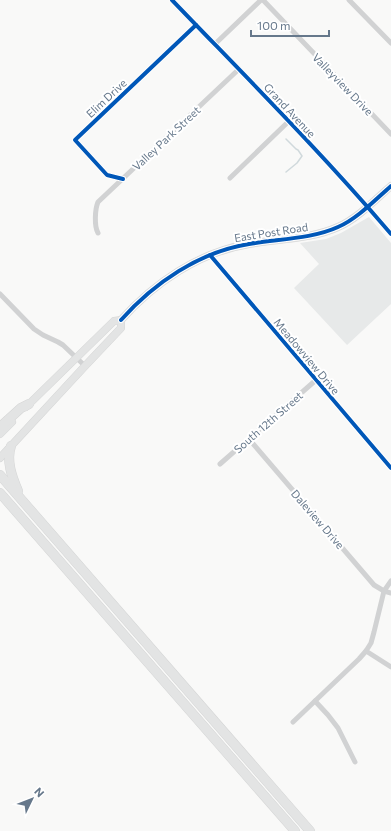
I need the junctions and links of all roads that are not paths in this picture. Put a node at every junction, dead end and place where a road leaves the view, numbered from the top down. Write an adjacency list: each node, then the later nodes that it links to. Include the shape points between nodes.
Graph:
1 (172, 0): 4 (street, Grand Avenue)
2 (262, 0): 6 (street); 9 (street, Valleyview Drive)
3 (350, 0): 5 (street)
4 (196, 25): 6 (street, Grand Avenue); 11 (street, Elim Drive, via 74,140 107,175)
5 (391, 43)
6 (214, 44): 7 (street, Grand Avenue)
7 (239, 69): 8 (street, Grand Avenue); 11 (street, Valley Park Street)
8 (289, 122): 10 (street); 13 (street, Grand Avenue)
9 (391, 134)
10 (230, 178)
11 (123, 179): 14 (street, Valley Park Street, via 96,206 95,228)
12 (391, 186): 13 (main road, East Post Road)
13 (367, 207): 15 (street, Grand Avenue); 16 (main road, East Post Road, via 339,227 324,232 248,244)
14 (98, 232)
15 (391, 234)
16 (210, 256): 18 (main road, East Post Road, via 187,266 164,282 141,299); 21 (street, Meadowview Drive)
17 (0, 294): 19 (street, via 34,329 58,342)
18 (121, 320): 19 (main road, East Post Road, via 114,321); 20 (main road, East Post Road, via 121,328)
19 (76, 357): 20 (street); 22 (main road, East Post Road)
20 (85, 366): 26 (main road, East Post Road)
21 (316, 380): 25 (street, South 12th Street); 29 (street, Meadowview Drive)
22 (29, 404): 23 (highway); 24 (main road, East Post Road)
23 (0, 427)
24 (0, 434)
25 (249, 439): 28 (street, South 12th Street); 34 (street, Daleview Drive, via 374,585)
26 (12, 446): 27 (main road, East Post Road); 32 (highway, via 9,454 11,471)
27 (0, 458)
28 (220, 464)
29 (391, 468)
30 (0, 475): 32 (highway)
31 (0, 494): 41 (highway)
32 (20, 498): 42 (highway)
33 (391, 581): 34 (street)
34 (384, 591): 35 (street, Daleview Drive); 36 (street, via 371,643)
35 (391, 593)
36 (366, 651): 37 (street); 38 (street)
37 (391, 667)
38 (315, 701): 39 (street); 40 (street, via 338,728)
39 (293, 722)
40 (355, 762)
41 (295, 831)
42 (310, 831)

